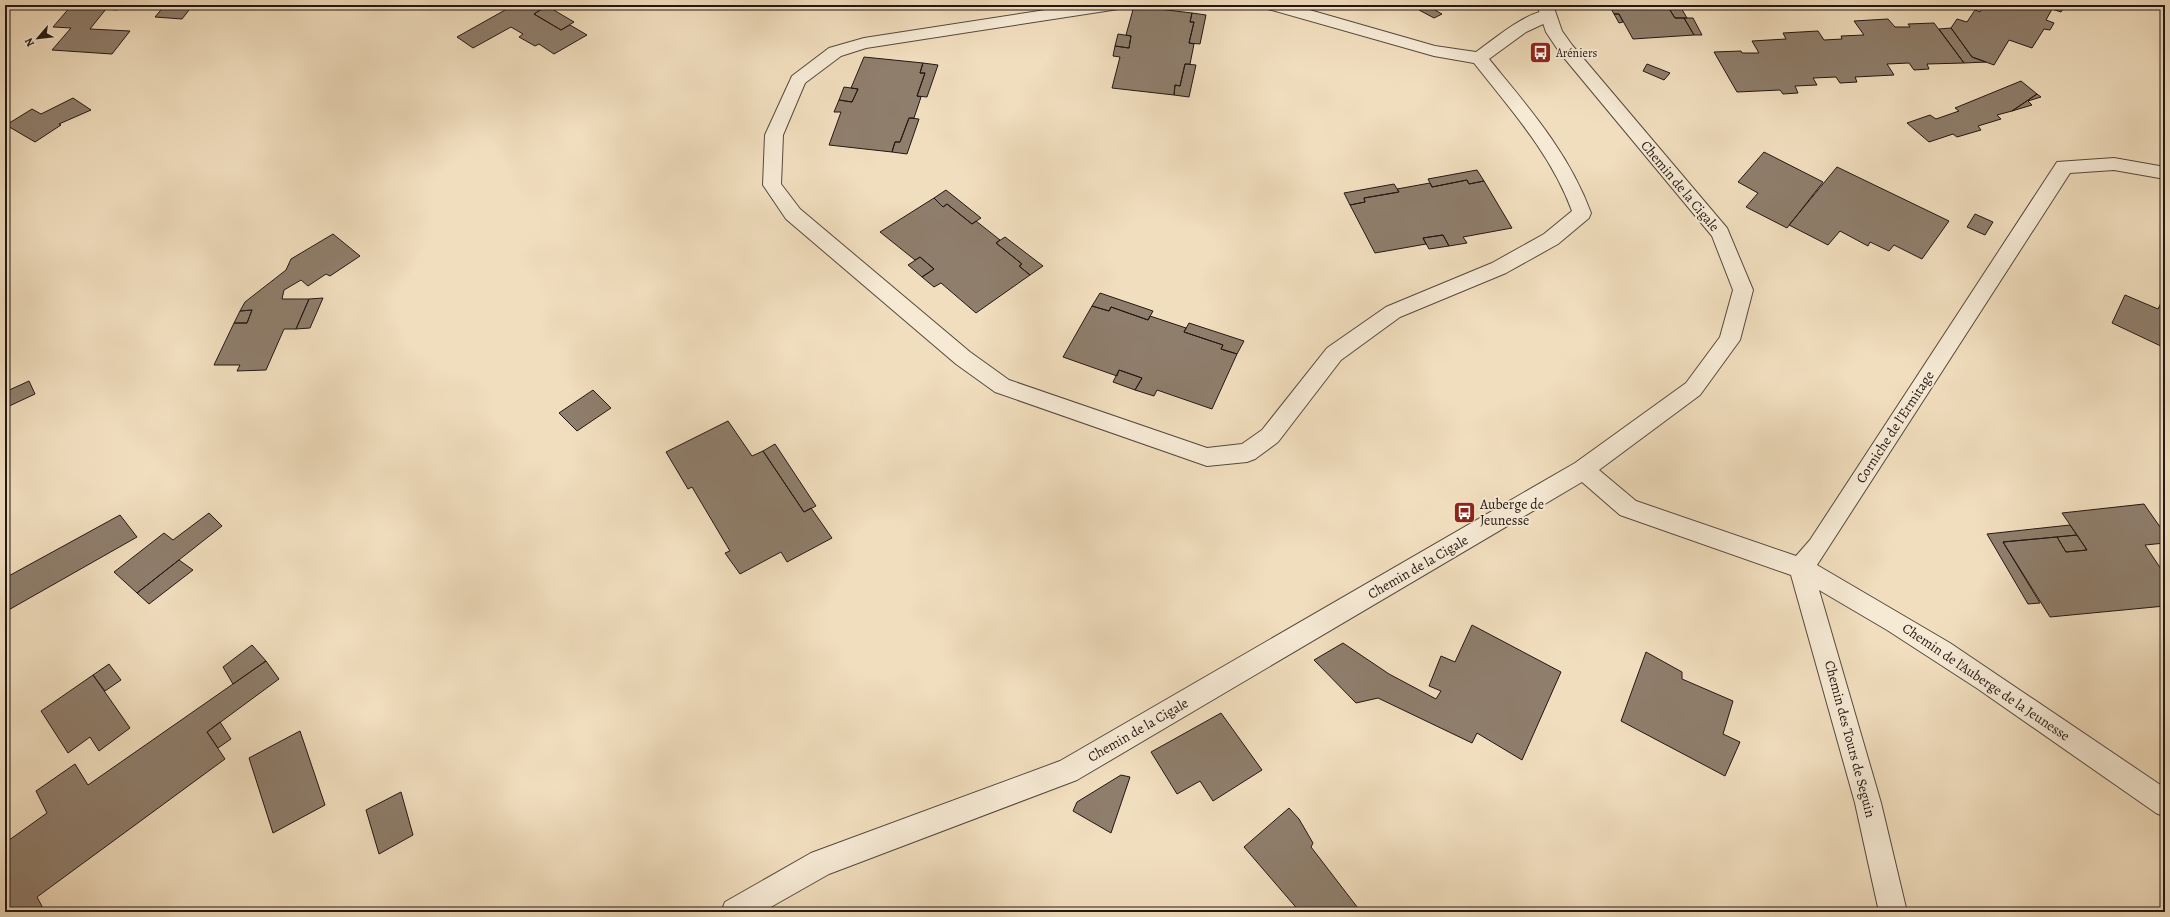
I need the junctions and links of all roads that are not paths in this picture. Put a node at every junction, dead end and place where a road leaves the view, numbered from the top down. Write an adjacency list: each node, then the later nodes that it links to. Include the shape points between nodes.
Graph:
1 (1112, 5): 4 (street, via 864,43 835,52 798,80 774,135 772,185 793,214 963,358 1002,386 1207,457 1247,453 1270,436 1334,354 1393,312 1499,268 1551,239 1582,213 1576,192 1543,136)
2 (1274, 5): 4 (street, via 1434,51)
3 (1547, 10): 4 (street); 6 (street, Chemin de la Cigale, via 1554,32 1566,49 1720,233 1743,290 1730,340 1693,389)
4 (1479, 58)
5 (2165, 173): 7 (street, Corniche de l'Ermitage, via 2114,164 2064,167)
6 (1583, 470): 7 (street, via 1628,508); 9 (street, Chemin de la Cigale, via 1068,771 821,863)
7 (1802, 568): 8 (street, Chemin de l'Auberge de la Jeunesse, via 1863,601 1976,672); 10 (street, Chemin des Tours de Seguin, via 1868,803)
8 (2165, 804)
9 (735, 912)
10 (1892, 912)

